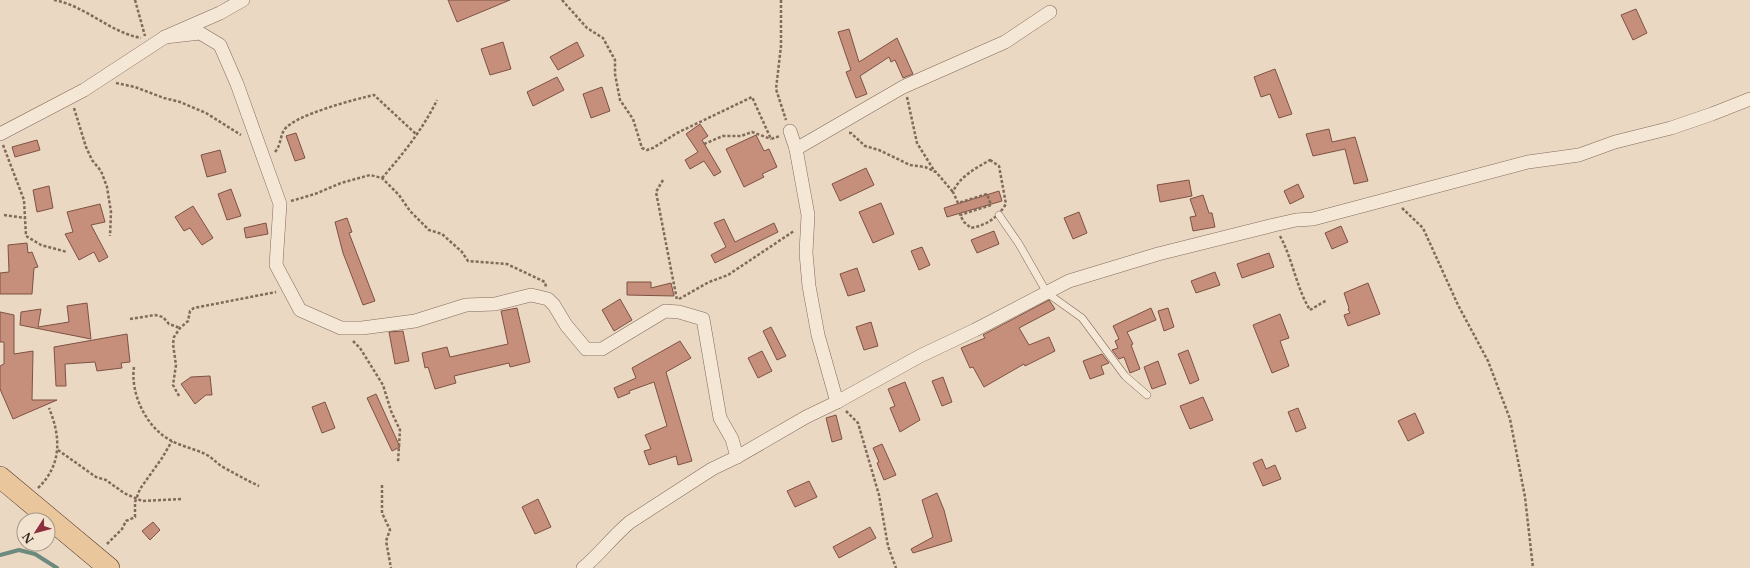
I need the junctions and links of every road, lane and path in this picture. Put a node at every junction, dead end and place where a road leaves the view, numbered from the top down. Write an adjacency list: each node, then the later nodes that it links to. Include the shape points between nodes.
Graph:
1 (54, 0): 2 (path, via 92,14 118,31 145,39)
2 (135, 0)
3 (243, 0): 7 (street)
4 (562, 0): 18 (path, via 587,28 604,38 615,60 620,100 632,118 642,148 654,148 677,133 752,97)
5 (780, 0): 13 (path, via 781,46 776,89)
6 (1050, 12): 9 (street, via 1005,42)
7 (165, 37): 8 (street); 20 (street, via 200,33 220,45)
8 (107, 75): 10 (street); 20 (path, via 116,84 134,87 206,113)
9 (903, 87): 14 (street); 23 (path, via 913,116 917,143)
10 (68, 98): 15 (street); 34 (path, via 86,147 101,171 106,187 111,212)
11 (1750, 99): 27 (street, via 1671,128 1615,142 1579,155 1528,162)
12 (437, 100): 16 (path)
13 (790, 131): 18 (path); 21 (street)
14 (827, 131): 21 (street); 23 (path, via 851,133 865,146 910,165)
15 (0, 134)
16 (417, 135): 22 (path, via 374,95 342,103 300,119 284,129 279,148); 24 (path)
17 (0, 139): 32 (path, via 24,200)
18 (772, 139): 19 (path, via 752,132 741,136 723,136)
19 (704, 144)
20 (259, 145): 22 (street)
21 (796, 149): 30 (street)
22 (265, 163): 28 (street)
23 (936, 172): 26 (path)
24 (382, 178): 28 (path, via 370,175); 38 (path, via 429,230 442,234 468,261 507,264 545,282)
25 (663, 180): 40 (path, via 656,192)
26 (953, 192): 31 (path, via 956,185 990,160 999,166 1006,204); 31 (path, via 958,203 987,194 991,205 960,215 971,228 984,226)
27 (1384, 200): 33 (street, via 1313,219); 63 (path, via 1400,207 1423,228 1458,305 1488,361 1510,419 1525,497)
28 (280, 204): 36 (street, via 276,265)
29 (4, 215): 32 (path)
30 (808, 215): 40 (path, via 794,231 728,275 686,294); 47 (street, via 806,253 809,286 818,335)
31 (999, 215): 37 (lane)
32 (25, 218): 35 (path, via 26,236 41,245)
33 (1274, 225): 37 (street, via 1113,267 1069,281); 39 (path, via 1289,251 1302,296 1310,310)
34 (110, 236)
35 (67, 252)
36 (290, 292): 42 (path, via 259,294 194,308 190,311 188,321); 43 (street, via 300,310)
37 (1047, 293): 45 (lane, via 1082,318 1125,376); 47 (street, via 920,356)
38 (548, 299): 40 (street, via 586,349 602,349 665,311); 43 (street, via 531,295 495,304 466,305 415,320 362,328)
39 (1327, 300)
40 (678, 307): 51 (street, via 703,319 720,418 732,439)
41 (130, 319): 42 (path, via 155,315)
42 (180, 328): 46 (path, via 173,344 176,365 173,385)
43 (341, 328): 52 (path, via 348,339 356,342 383,385 400,430)
44 (134, 367): 49 (path, via 133,376 140,404 160,433)
45 (1148, 395)
46 (179, 396)
47 (837, 402): 51 (street); 62 (path, via 858,423 879,495 888,546)
48 (49, 408): 50 (path, via 54,419)
49 (172, 441): 55 (path, via 208,456); 57 (path)
50 (58, 450): 56 (path, via 53,470); 57 (path, via 96,477 106,480)
51 (737, 457): 61 (street, via 712,469 643,512 620,530 598,556)
52 (398, 462)
53 (0, 477): 56 (main road)
54 (382, 485): 60 (path, via 382,513 390,530 386,541)
55 (259, 486)
56 (27, 499): 59 (main road)
57 (136, 499): 58 (path); 59 (path, via 135,517 126,521)
58 (184, 499)
59 (102, 562)
60 (391, 568)
61 (583, 568)
62 (896, 568)
63 (1533, 568)

